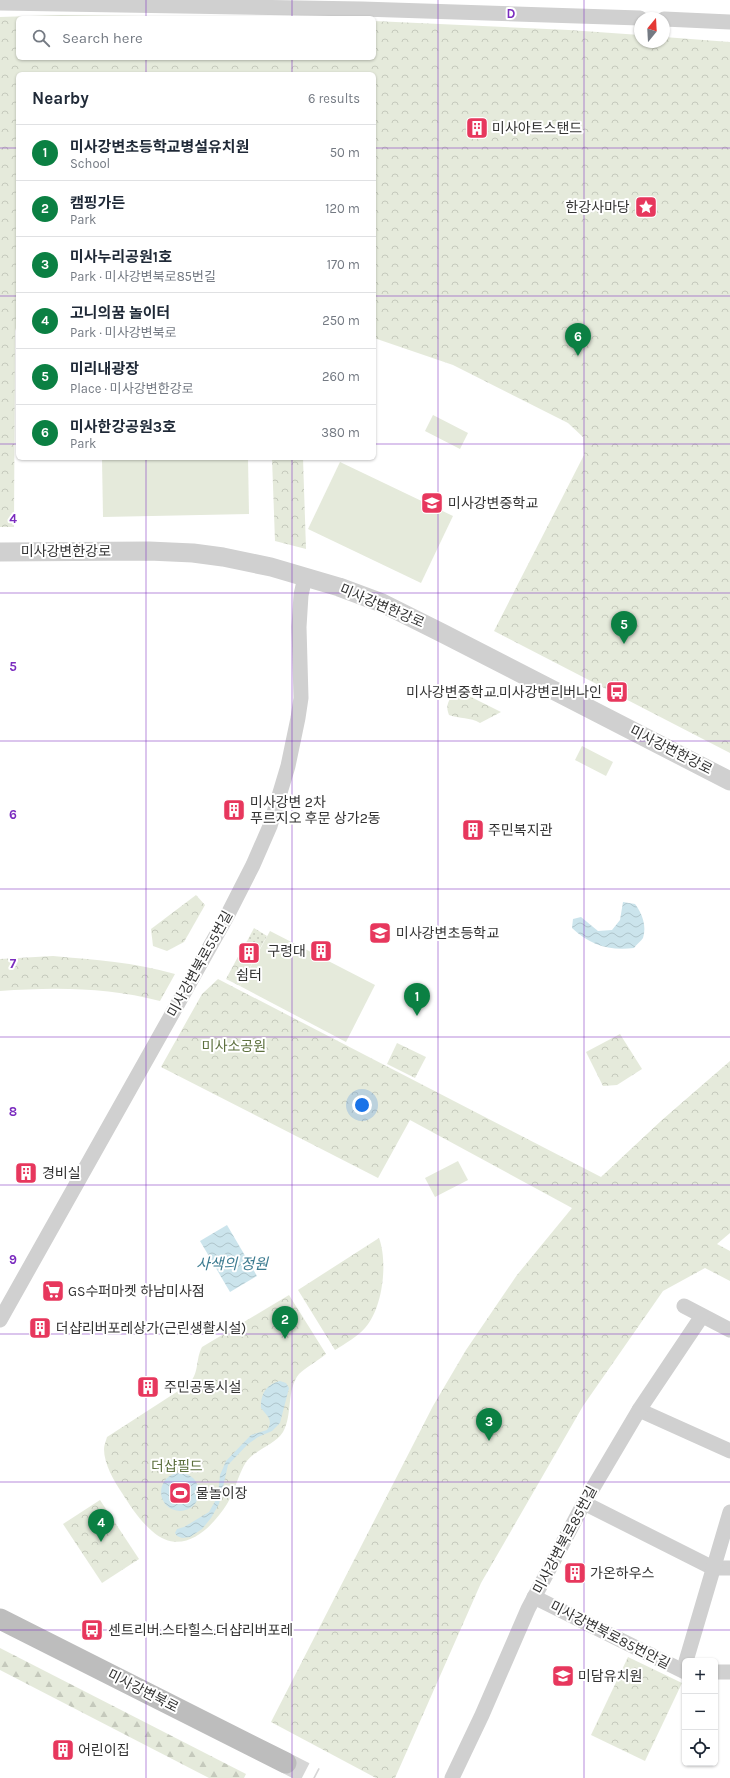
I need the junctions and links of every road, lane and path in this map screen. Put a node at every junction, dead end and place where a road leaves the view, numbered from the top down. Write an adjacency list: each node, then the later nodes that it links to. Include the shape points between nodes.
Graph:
1 (0, 3): 2 (street, via 354,8)
2 (634, 18)
3 (670, 19): 4 (street)
4 (730, 22)
5 (0, 552): 6 (street, 미사강변한강로, via 149,550 193,553 271,567)
6 (306, 577): 7 (street, 미사강변한강로, via 382,603); 10 (street, 미사강변북로55번길, via 299,611 301,698 298,718 285,776 266,838 226,918)
7 (730, 781)
8 (684, 1306): 9 (street)
9 (702, 1316): 11 (street); 12 (street, 미사강변북로85번길)
10 (0, 1320)
11 (730, 1330)
12 (638, 1410): 13 (street); 14 (street, 미사강변북로85번길)
13 (730, 1451)
14 (584, 1502): 16 (street); 18 (street, 미사강변북로85번길)
15 (730, 1512): 16 (street)
16 (714, 1568): 17 (street); 20 (street)
17 (730, 1568)
18 (534, 1597): 21 (street, 미사강변북로85번안길); 25 (street, 미사강변북로85번길)
19 (0, 1619): 24 (main road, 미사강변북로)
20 (688, 1658)
21 (682, 1666)
22 (718, 1672): 23 (street)
23 (730, 1672)
24 (286, 1763)
25 (452, 1778)

